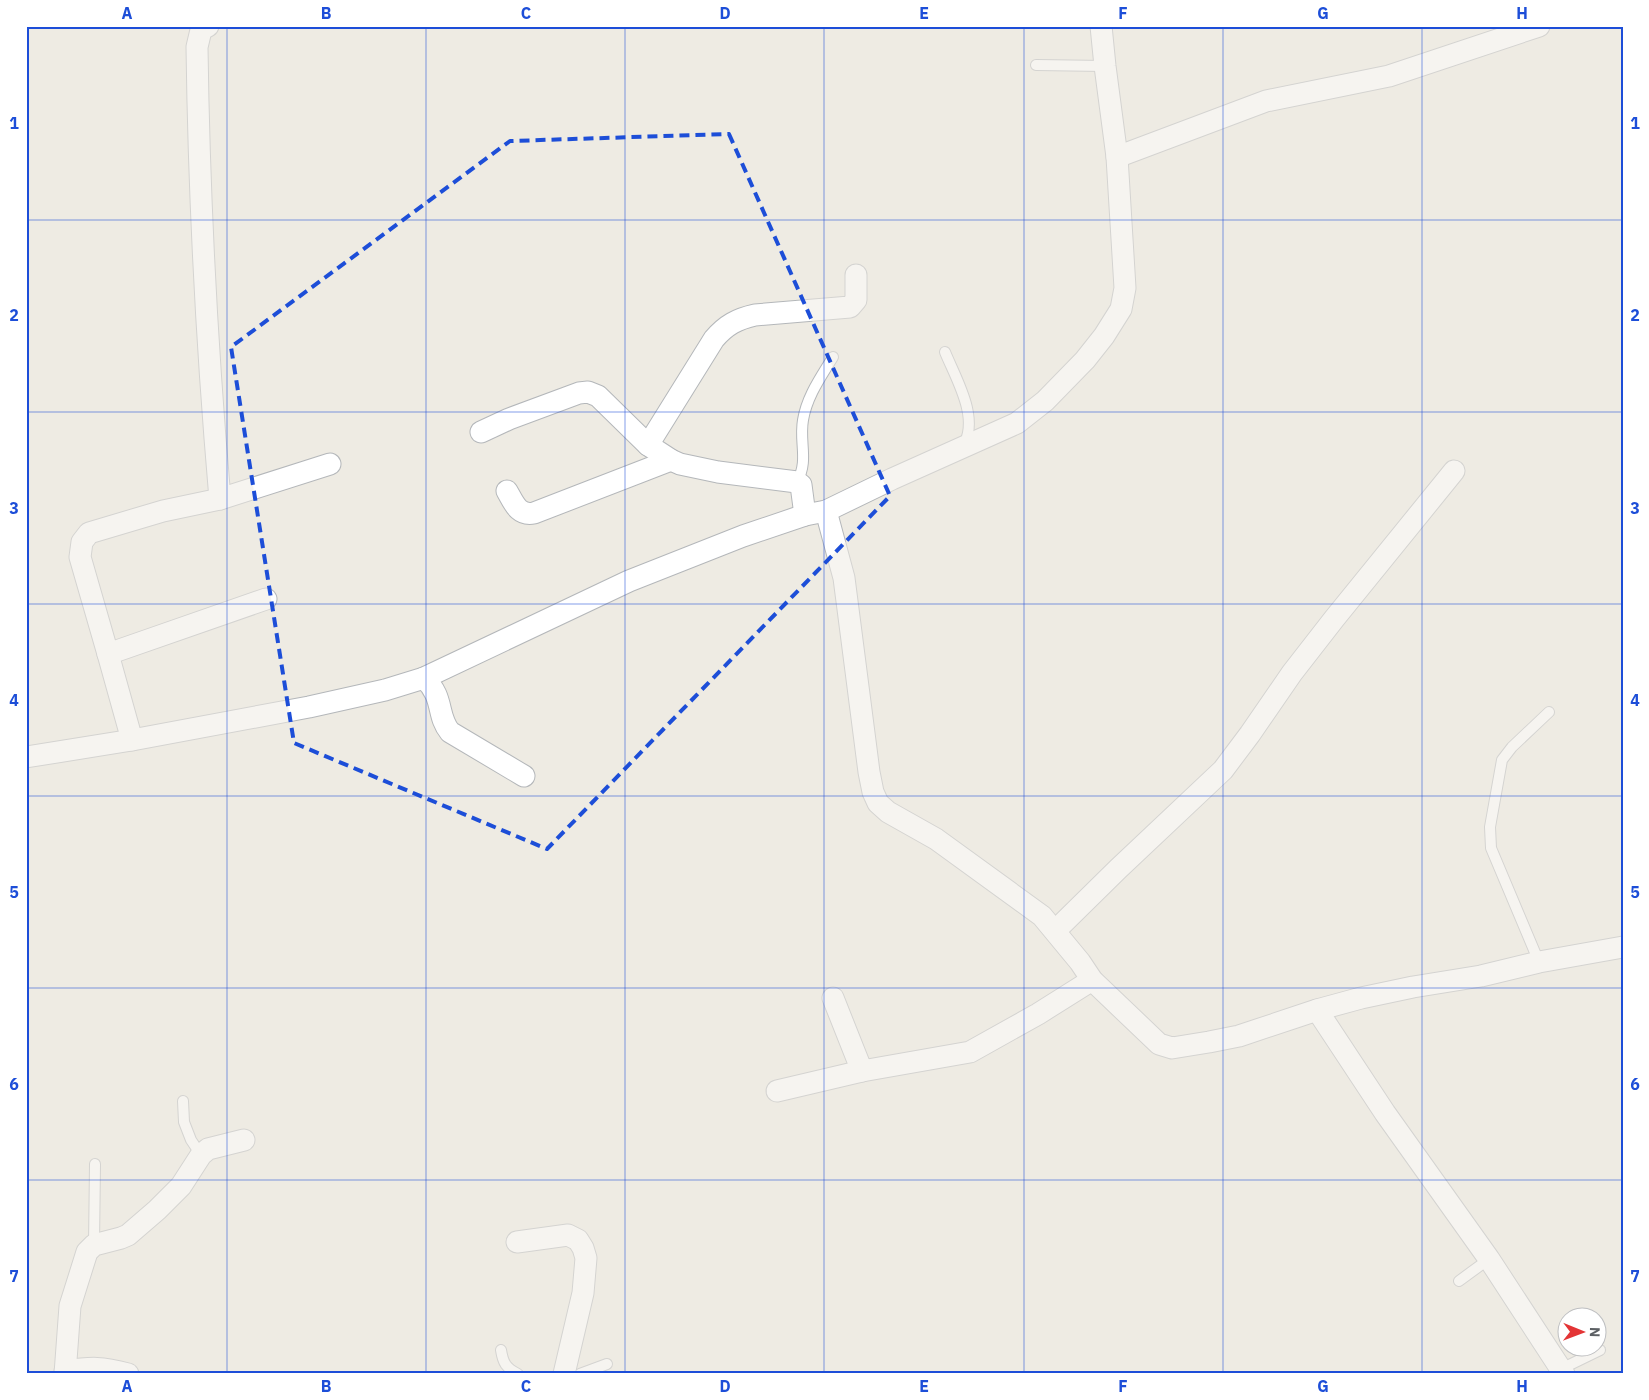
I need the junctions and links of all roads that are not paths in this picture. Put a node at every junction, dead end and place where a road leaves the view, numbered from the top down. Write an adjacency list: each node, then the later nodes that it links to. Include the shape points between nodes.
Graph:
1 (1101, 26): 5 (street)
2 (1539, 26): 6 (street, via 1389,76 1266,101)
3 (203, 28): 18 (street, via 197,47 199,152)
4 (1036, 65): 5 (lane)
5 (1105, 66): 6 (street)
6 (1117, 157): 12 (street, via 1125,288 1121,309 1085,360 1046,402 1017,423)
7 (856, 275): 11 (street, via 856,300 850,308 755,315 724,328)
8 (945, 352): 12 (lane, via 968,410 970,428)
9 (833, 357): 16 (lane, via 806,407 801,434 804,464)
10 (481, 432): 11 (street, via 579,392 588,392 598,396)
11 (648, 445): 13 (street)
12 (962, 449): 19 (street)
13 (670, 460): 16 (street, via 718,472); 17 (street, via 534,513 521,512)
14 (330, 464): 18 (street)
15 (1454, 471): 28 (street, via 1298,665 1223,770)
16 (797, 482): 20 (street, via 801,486)
17 (507, 491)
18 (220, 499): 22 (street, via 162,511 88,533 82,542 80,557)
19 (826, 511): 20 (street); 28 (street, via 844,578 869,772 878,803 936,839 1019,898)
20 (805, 515): 23 (street, via 629,581)
21 (266, 599): 22 (street)
22 (108, 654): 25 (street)
23 (424, 678): 25 (street, via 309,708); 27 (street, via 436,692 450,732)
24 (1549, 712): 30 (lane, via 1502,760 1490,826 1492,848)
25 (132, 740): 26 (street)
26 (26, 757)
27 (524, 776)
28 (1055, 931): 31 (street)
29 (1623, 947): 30 (street)
30 (1539, 962): 33 (street)
31 (1092, 980): 33 (street, via 1149,1036 1172,1048 1238,1036); 34 (street, via 970,1052)
32 (833, 998): 34 (street)
33 (1317, 1010): 42 (street, via 1385,1113)
34 (862, 1071): 35 (street)
35 (777, 1091)
36 (184, 1101): 38 (lane, via 184,1122)
37 (244, 1140): 38 (street, via 208,1149)
38 (201, 1154): 41 (street, via 181,1186 157,1210 128,1234)
39 (95, 1164): 41 (lane)
40 (517, 1242): 51 (street, via 568,1235 578,1240 583,1248 586,1258 583,1293)
41 (94, 1245): 48 (street, via 87,1252 70,1306)
42 (1489, 1259): 43 (lane); 47 (street)
43 (1459, 1280)
44 (501, 1350): 50 (lane, via 503,1362)
45 (1586, 1358): 47 (lane)
46 (607, 1364): 52 (lane)
47 (1562, 1371)
48 (65, 1372): 49 (street, via 92,1367)
49 (128, 1374)
50 (518, 1374)
51 (564, 1374)
52 (580, 1374)

